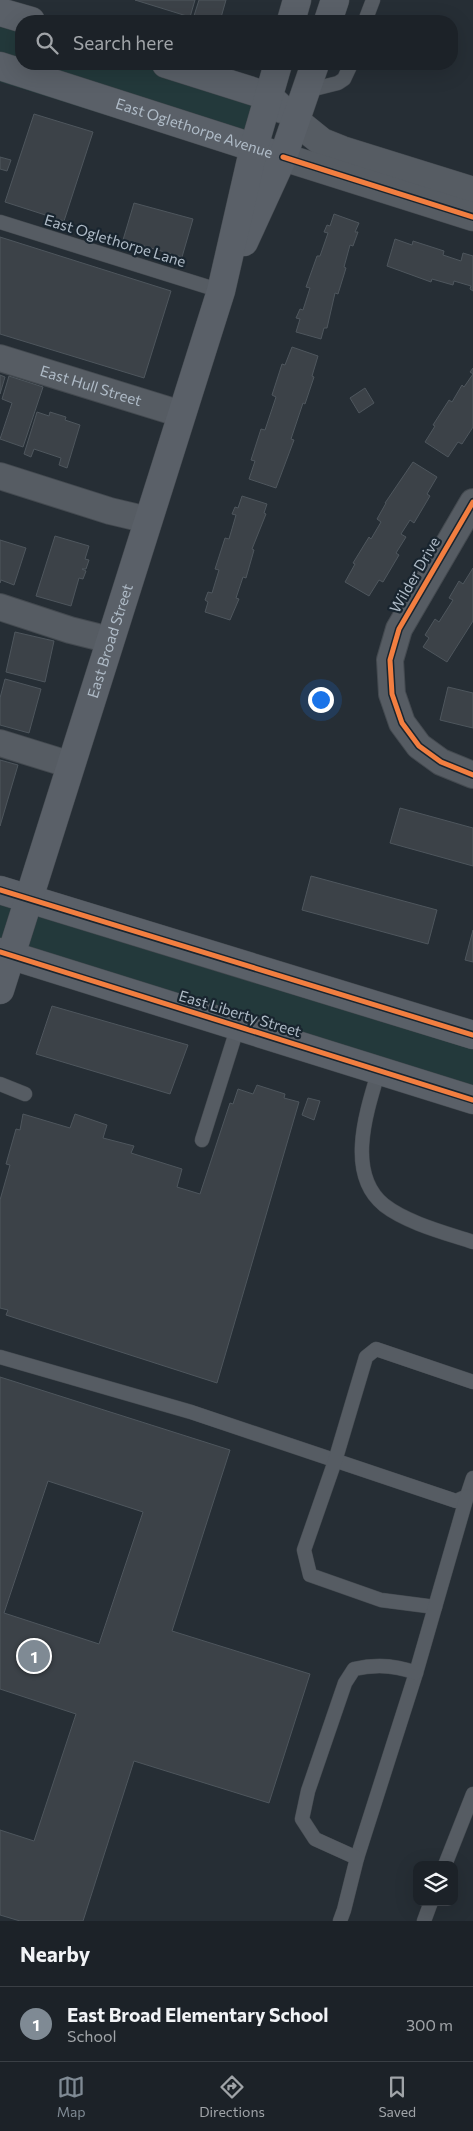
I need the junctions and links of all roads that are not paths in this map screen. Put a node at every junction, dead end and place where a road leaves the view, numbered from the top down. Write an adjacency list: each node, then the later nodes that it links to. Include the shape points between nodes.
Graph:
1 (297, 0): 5 (main road)
2 (335, 0): 6 (main road)
3 (373, 0): 7 (lane)
4 (0, 12): 8 (main road)
5 (293, 15)
6 (330, 15)
7 (367, 15)
8 (15, 16)
9 (0, 66): 17 (main road, East Oglethorpe Avenue)
10 (185, 70): 15 (main road)
11 (276, 70): 15 (main road, East Broad Street)
12 (313, 70): 14 (main road, East Broad Street)
13 (348, 70): 14 (lane, via 344,79 338,82)
14 (306, 91): 16 (main road, East Broad Street)
15 (268, 96): 16 (main road); 17 (main road, East Broad Street)
16 (296, 121): 18 (main road, East Broad Street); 19 (street, via 322,142 342,150)
17 (254, 147): 18 (main road, East Oglethorpe Avenue); 22 (main road, East Broad Street)
18 (283, 157): 20 (street, East Oglethorpe Avenue); 22 (main road, East Broad Street)
19 (473, 191)
20 (473, 216)
21 (0, 222): 22 (lane, East Oglethorpe Lane)
22 (221, 291): 24 (main road, East Broad Street)
23 (0, 358): 24 (street, East Hull Street)
24 (181, 414): 27 (main road, East Broad Street)
25 (0, 476): 27 (street)
26 (473, 502): 32 (street, Wilder Drive, via 399,628 390,660 392,694 402,723 419,746 441,762)
27 (148, 520): 29 (main road, East Broad Street)
28 (0, 607): 29 (street)
29 (110, 640): 31 (main road, East Broad Street)
30 (0, 743): 31 (street)
31 (71, 765): 34 (main road, East Broad Street)
32 (473, 776)
33 (0, 890): 34 (main road)
34 (30, 899): 35 (main road, East Broad Street); 38 (main road)
35 (5, 954): 36 (main road, East Broad Street); 37 (main road, East Liberty Street)
36 (0, 990)
37 (238, 1026): 39 (main road, East Liberty Street); 43 (lane)
38 (473, 1035)
39 (379, 1070): 42 (main road, East Liberty Street); 44 (lane, via 368,1109 362,1156 364,1175 373,1194 385,1206 408,1218)
40 (0, 1084): 41 (lane)
41 (25, 1094)
42 (473, 1100)
43 (202, 1140)
44 (473, 1242)
45 (2, 1358): 47 (lane, via 191,1412)
46 (473, 1382): 47 (lane, via 376,1349 366,1357)
47 (335, 1461): 49 (lane, via 456,1501); 50 (lane, via 304,1550 310,1575 381,1600)
48 (473, 1478): 49 (lane)
49 (467, 1496): 50 (lane)
50 (435, 1607): 51 (lane)
51 (416, 1673): 53 (lane); 53 (lane, via 373,1665 354,1669 345,1682 308,1791 302,1819 315,1839)
52 (473, 1794): 54 (lane)
53 (357, 1858): 56 (lane)
54 (448, 1861)
55 (430, 1906): 57 (lane)
56 (340, 1921)
57 (424, 1921)

